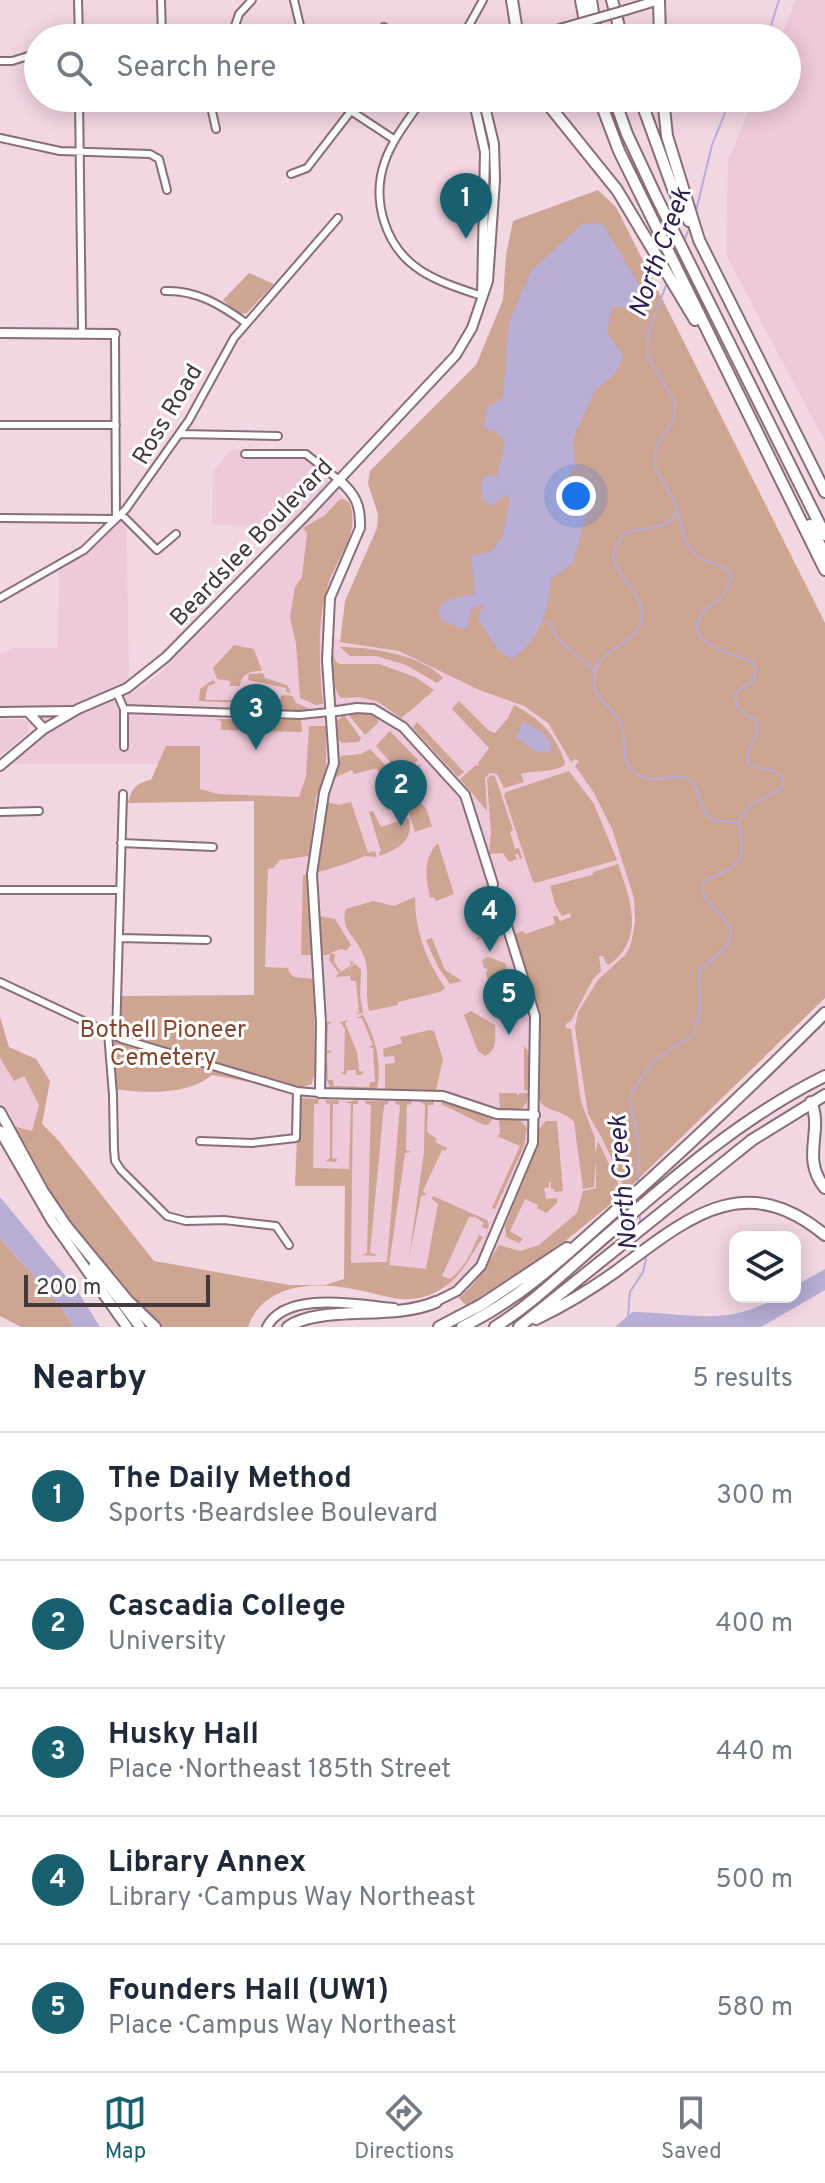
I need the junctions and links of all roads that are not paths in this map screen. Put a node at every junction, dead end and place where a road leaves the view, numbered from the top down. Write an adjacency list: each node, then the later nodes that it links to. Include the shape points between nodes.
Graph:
1 (78, 0): 11 (street)
2 (161, 0): 12 (street)
3 (251, 0): 13 (street)
4 (294, 0): 14 (street)
5 (483, 0): 15 (street)
6 (512, 0): 16 (highway)
7 (579, 0): 18 (highway)
8 (593, 0): 19 (highway)
9 (612, 0): 20 (highway)
10 (659, 0): 17 (street, bridge); 21 (highway)
11 (79, 24)
12 (162, 24)
13 (236, 24)
14 (300, 24)
15 (470, 24)
16 (516, 24)
17 (577, 24)
18 (583, 24)
19 (597, 24)
20 (618, 24)
21 (660, 24)
22 (24, 57): 23 (street)
23 (0, 61)
24 (79, 112): 39 (street)
25 (212, 112): 36 (street)
26 (350, 112): 40 (street, via 307,168)
27 (353, 112): 38 (street)
28 (414, 112): 38 (street)
29 (476, 112): 47 (street, Beardslee Boulevard, via 485,152)
30 (486, 112): 47 (street, Beardslee Boulevard, via 495,177 488,281)
31 (552, 112): 52 (highway, via 601,166)
32 (606, 112): 45 (highway, via 619,151)
33 (622, 112): 44 (highway)
34 (645, 112): 42 (highway, via 662,163)
35 (664, 112): 42 (highway)
36 (216, 129)
37 (0, 138): 39 (street)
38 (395, 140): 47 (street, via 380,179 382,216 392,239 422,272)
39 (80, 150): 41 (street, via 150,154 159,159); 50 (street)
40 (291, 174)
41 (167, 190)
42 (685, 204): 59 (highway)
43 (338, 218): 48 (street, Ross Road)
44 (689, 258): 62 (highway); 64 (highway)
45 (683, 276): 52 (highway); 65 (highway)
46 (165, 291): 48 (street, via 187,291 220,304)
47 (482, 296): 58 (street, Beardslee Boulevard, via 472,328 447,368)
48 (246, 323): 55 (street, Ross Road)
49 (0, 333): 50 (street)
50 (82, 334): 51 (street)
51 (115, 334): 54 (street)
52 (739, 394): 66 (highway)
53 (0, 425): 54 (street)
54 (116, 425): 60 (street)
55 (180, 434): 56 (street); 60 (street, Ross Road)
56 (278, 436)
57 (245, 454): 58 (street, via 306,454)
58 (339, 480): 68 (street, Beardslee Boulevard, via 166,657); 73 (street, via 353,493 360,528 330,598)
59 (825, 492)
60 (118, 517): 61 (street); 63 (street, via 157,550); 67 (street, Ross Road, via 84,550)
61 (0, 518)
62 (825, 524)
63 (176, 534)
64 (825, 535)
65 (825, 555)
66 (825, 570)
67 (0, 598)
68 (117, 693): 69 (street); 70 (street, Beardslee Boulevard)
69 (124, 709): 73 (street); 75 (street)
70 (75, 711): 72 (street); 74 (street, Beardslee Boulevard)
71 (0, 712): 72 (street)
72 (28, 712): 74 (street)
73 (330, 712): 82 (street, via 373,709 403,727 465,795); 93 (street, via 334,763 312,874)
74 (44, 729): 76 (street, Beardslee Boulevard)
75 (124, 747)
76 (0, 766)
77 (123, 794): 80 (street)
78 (39, 811): 79 (street)
79 (0, 812)
80 (121, 843): 81 (street); 84 (street)
81 (213, 847)
82 (493, 884)
83 (0, 890): 84 (street)
84 (120, 890): 86 (street)
85 (501, 907): 97 (street, via 535,1016)
86 (119, 938): 87 (street); 90 (street)
87 (207, 940)
88 (0, 982): 90 (street)
89 (825, 1013): 104 (highway)
90 (112, 1034): 92 (street); 106 (street, via 114,1149 121,1170 167,1216 276,1226)
91 (825, 1076): 115 (highway, via 723,1138)
92 (297, 1091): 93 (street); 99 (street, via 296,1138)
93 (320, 1093): 97 (street, via 449,1097 497,1114)
94 (825, 1095): 95 (highway)
95 (811, 1102): 100 (highway, via 817,1121 813,1164); 116 (highway, via 752,1140)
96 (0, 1112): 103 (main road)
97 (535, 1115): 102 (street, via 530,1153)
98 (0, 1131): 108 (main road, via 52,1221)
99 (200, 1141)
100 (825, 1188)
101 (490, 1213): 102 (street)
102 (502, 1218): 107 (street, via 474,1275)
103 (66, 1226): 109 (main road); 110 (highway)
104 (598, 1227): 113 (highway); 114 (highway, via 533,1284)
105 (821, 1231): 116 (highway, via 767,1203 728,1203 704,1211 575,1298)
106 (289, 1245)
107 (436, 1302): 111 (street, via 398,1308 306,1304 281,1310); 112 (highway, via 408,1311 307,1319)
108 (127, 1327)
109 (140, 1327)
110 (155, 1327)
111 (267, 1327)
112 (288, 1327)
113 (439, 1327)
114 (462, 1327)
115 (495, 1327)
116 (519, 1327)

